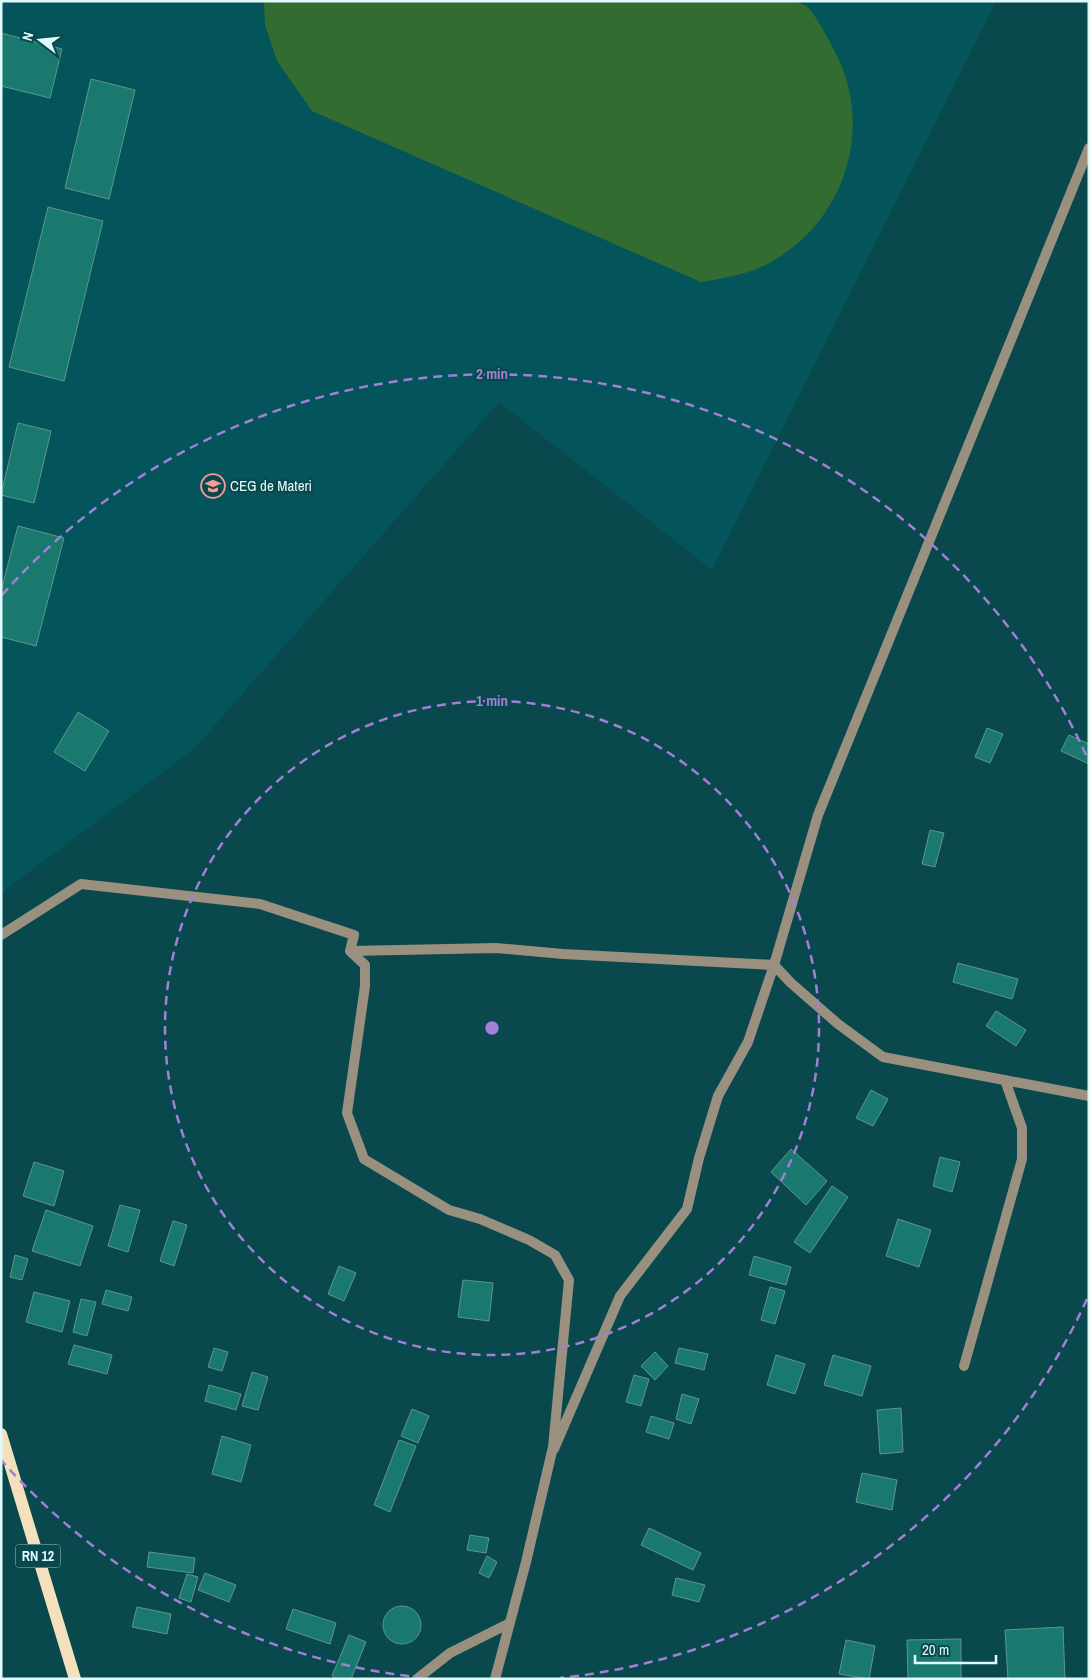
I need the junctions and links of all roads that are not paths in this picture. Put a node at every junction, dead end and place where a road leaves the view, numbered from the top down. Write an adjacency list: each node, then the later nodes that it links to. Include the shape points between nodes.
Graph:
1 (1089, 148): 4 (street, via 818,815)
2 (1, 935): 3 (street, via 81,884 260,904 354,935)
3 (350, 952): 4 (street, via 496,948); 9 (street, via 365,965 365,986 347,1113 364,1159 449,1210 480,1219 555,1255 569,1280)
4 (774, 965): 5 (street, via 838,1024 883,1057); 9 (street, via 748,1042 718,1096 687,1209 620,1296 554,1449)
5 (1005, 1080): 6 (street); 7 (street, via 1022,1128 1022,1159)
6 (1089, 1096)
7 (964, 1366)
8 (1, 1434): 11 (main road, RN 12)
9 (552, 1447): 10 (street)
10 (510, 1623): 12 (street, via 450,1653); 13 (street)
11 (75, 1679)
12 (417, 1679)
13 (495, 1679)

